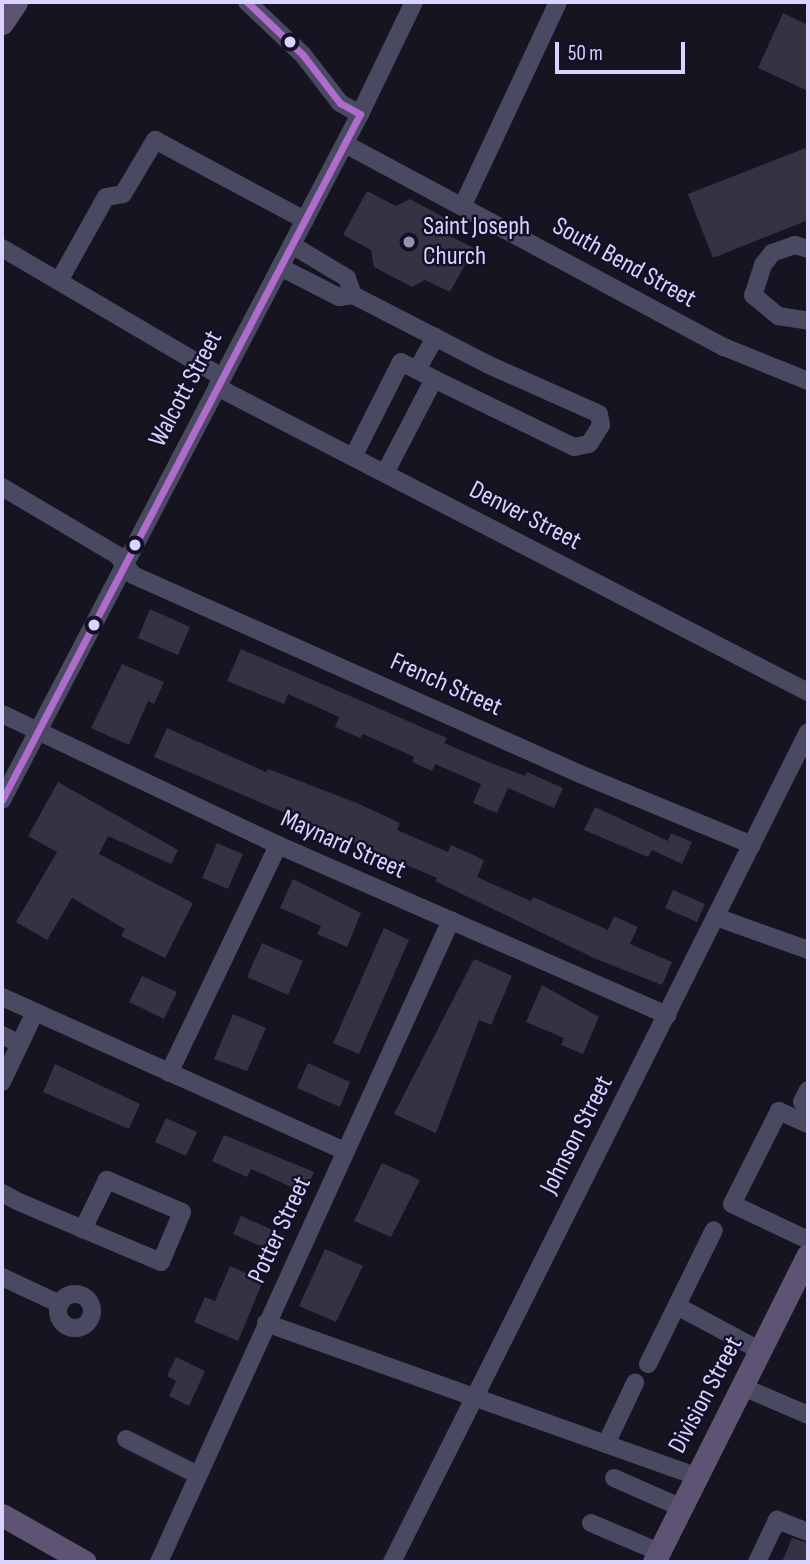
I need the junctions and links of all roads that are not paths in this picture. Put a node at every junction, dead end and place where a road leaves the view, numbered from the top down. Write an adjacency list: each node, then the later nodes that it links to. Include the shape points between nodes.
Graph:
1 (16, 2): 5 (main road)
2 (247, 2): 6 (street, via 303,55 340,103)
3 (414, 2): 6 (street, Walcott Street)
4 (558, 2): 8 (street)
5 (2, 23)
6 (360, 114): 7 (street, Walcott Street)
7 (345, 144): 8 (street, South Bend Street); 9 (street, Walcott Street)
8 (463, 205): 20 (street, South Bend Street, via 724,347)
9 (304, 220): 10 (street, Walcott Street); 14 (street, via 155,140 123,194 106,197)
10 (292, 245): 13 (street, Walcott Street); 15 (street, via 347,278)
11 (2, 248): 14 (street, Denver Street)
12 (808, 249): 16 (street, via 795,245 772,253 762,265 753,295 778,316)
13 (280, 267): 15 (street, via 339,297); 21 (street, Walcott Street)
14 (59, 281): 21 (street, Denver Street)
15 (353, 295): 17 (street)
16 (808, 321)
17 (435, 337): 18 (street); 19 (street, via 599,414 601,425 589,444 574,447)
18 (417, 370): 19 (street); 22 (street, via 401,362)
19 (434, 379): 23 (street)
20 (808, 381)
21 (220, 382): 22 (street, Denver Street); 25 (street, Walcott Street)
22 (353, 457): 23 (street, Denver Street)
23 (384, 473): 26 (street, Denver Street)
24 (2, 487): 25 (street, French Street)
25 (124, 563): 29 (street, Walcott Street); 32 (street, French Street, via 146,580 580,774)
26 (808, 692)
27 (2, 714): 29 (street, Maynard Street)
28 (808, 732): 32 (street, Johnson Street)
29 (35, 734): 30 (street, Walcott Street); 31 (street, Maynard Street)
30 (2, 800)
31 (278, 845): 34 (street, Maynard Street); 41 (street)
32 (752, 845): 33 (street, Johnson Street)
33 (716, 917): 35 (street); 38 (street, Johnson Street)
34 (450, 920): 38 (street, Maynard Street); 46 (street, Potter Street)
35 (808, 950)
36 (2, 997): 37 (street)
37 (35, 1012): 40 (street); 41 (street)
38 (667, 1016): 60 (street, Johnson Street)
39 (2, 1035): 40 (street)
40 (20, 1044): 42 (street)
41 (169, 1073): 46 (street)
42 (2, 1082)
43 (808, 1090): 44 (street, via 802,1102)
44 (808, 1105)
45 (808, 1124): 50 (street, via 779,1111 732,1204)
46 (345, 1151): 55 (street, Potter Street)
47 (2, 1193): 48 (street)
48 (83, 1229): 48 (street, via 161,1262 183,1212 107,1180)
49 (714, 1230): 54 (street)
50 (808, 1240)
51 (808, 1255): 56 (main road, Division Street)
52 (2, 1277): 53 (street)
53 (60, 1304)
54 (677, 1306): 56 (street); 57 (street)
55 (266, 1323): 60 (street); 64 (street, Potter Street)
56 (761, 1351): 59 (main road, Division Street)
57 (648, 1364)
58 (635, 1383): 63 (street)
59 (743, 1387): 61 (street); 65 (main road, Division Street)
60 (474, 1396): 63 (street); 74 (street, Johnson Street)
61 (808, 1415)
62 (126, 1439): 64 (street)
63 (606, 1444): 65 (street)
64 (198, 1475): 73 (street, Potter Street)
65 (695, 1476): 67 (main road, Division Street)
66 (614, 1478): 67 (street)
67 (680, 1507): 71 (main road, Division Street)
68 (2, 1515): 72 (main road)
69 (591, 1522): 71 (street)
70 (808, 1532): 75 (street, via 777,1520)
71 (656, 1557)
72 (85, 1562)
73 (159, 1562)
74 (392, 1562)
75 (757, 1562)

